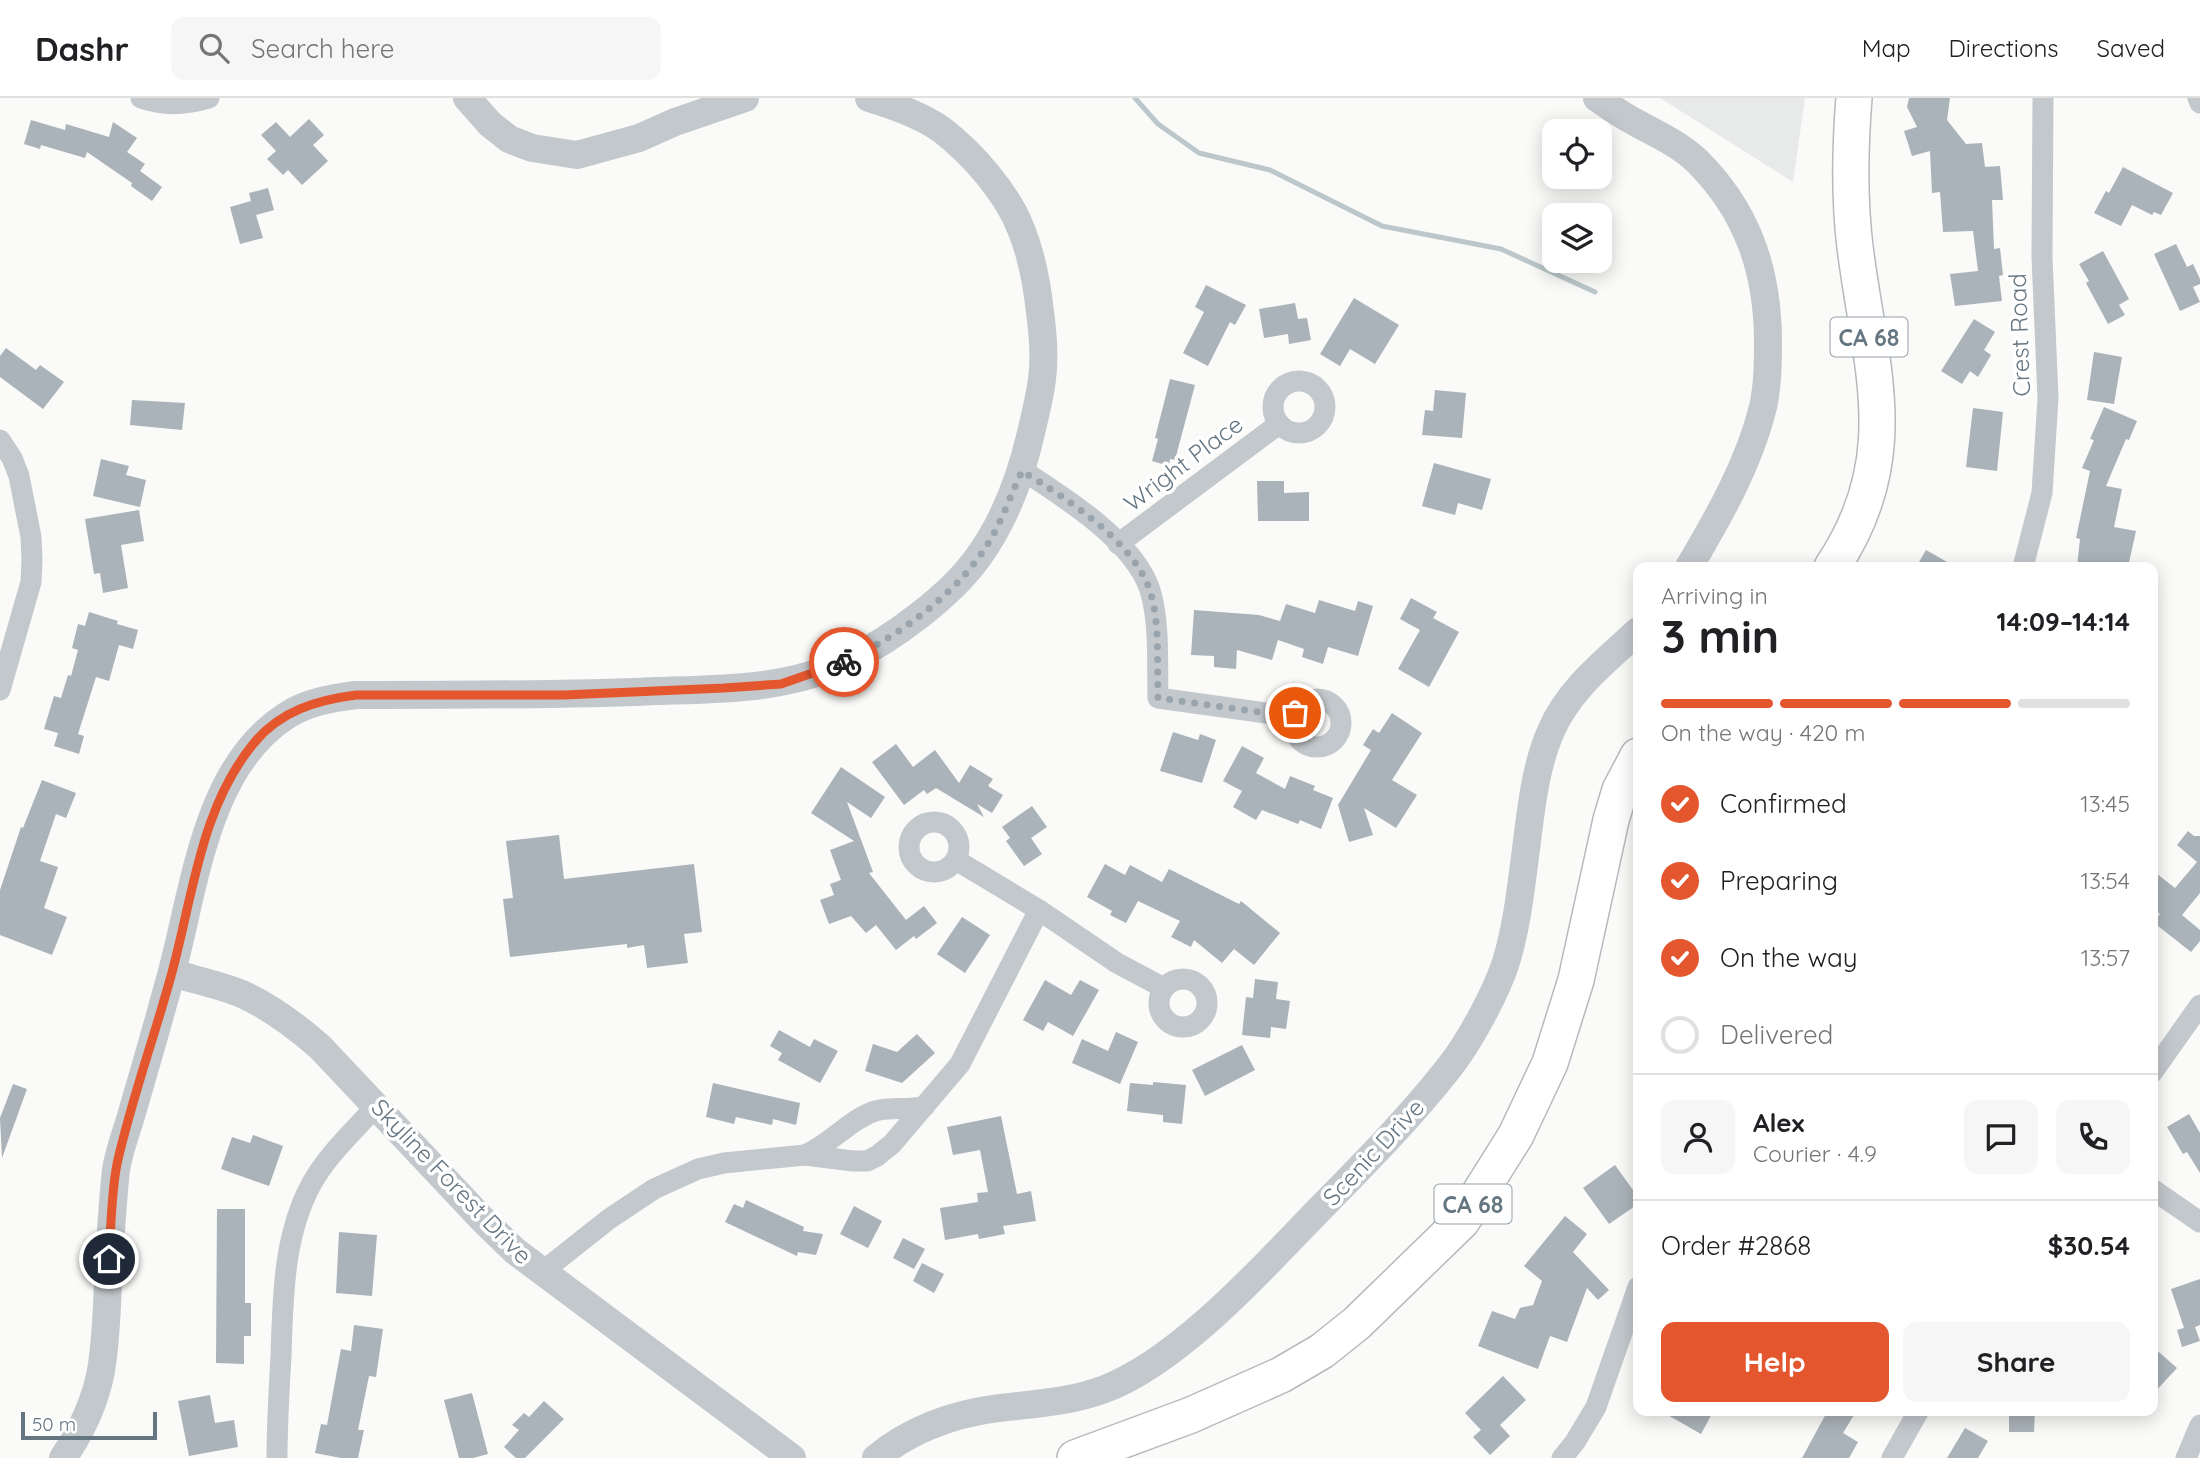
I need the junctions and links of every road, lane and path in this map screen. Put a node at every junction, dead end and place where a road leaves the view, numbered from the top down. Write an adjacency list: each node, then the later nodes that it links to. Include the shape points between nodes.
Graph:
1 (141, 98): 2 (street, via 184,104)
2 (208, 98)
3 (467, 98): 4 (street, via 509,139 577,155 639,138)
4 (745, 98)
5 (870, 98): 11 (street, via 941,130 986,174 1020,226 1037,286 1044,341 1042,379)
6 (1597, 98): 13 (street, via 1681,147 1695,160 1748,231 1763,276 1769,372 1763,408 1736,479)
7 (1854, 98): 14 (main road, CA 68, via 1853,227 1874,365 1878,425 1866,504)
8 (2043, 98): 15 (street, Crest Road, via 2042,257 2048,398 2042,493)
9 (1279, 424): 12 (street, Wright Place)
10 (0, 440): 17 (street, via 19,476 32,560 31,582)
11 (1022, 471): 12 (street, via 1075,504); 22 (street, via 979,557 944,595 904,627 846,662 781,684 564,695 356,695 328,699 287,715 255,741 227,780 190,896)
12 (1118, 544): 18 (street, via 1150,590 1158,698)
13 (1692, 562)
14 (1835, 562)
15 (2024, 562)
16 (1633, 636): 38 (street, Scenic Drive, via 1584,681 1550,732 1534,792 1516,921 1505,965 1472,1034 1420,1103 1259,1271 1204,1323 1137,1373 1072,1399 935,1423)
17 (0, 690)
18 (1294, 717)
19 (1633, 766): 39 (main road, CA 68, via 1611,820 1576,980 1550,1063 1516,1135 1462,1220 1322,1351 1281,1375 1191,1415)
20 (956, 860): 21 (street)
21 (1039, 910): 23 (street, via 1117,963); 27 (street, via 960,1064)
22 (172, 973): 26 (street, Skyline Forest Drive, via 241,994 273,1010 320,1047); 35 (street, via 117,1166 101,1373 77,1437)
23 (1164, 988)
24 (2200, 1005): 25 (street)
25 (2158, 1064)
26 (377, 1105): 31 (street, Skyline Forest Drive, via 483,1220); 36 (street, via 324,1164 297,1219 284,1290)
27 (925, 1106): 28 (street, via 870,1114); 28 (street, via 892,1144 867,1161)
28 (805, 1156): 31 (street, via 724,1163 678,1177 609,1219)
29 (2158, 1193): 30 (street)
30 (2200, 1222)
31 (542, 1272): 37 (street, Skyline Forest Drive)
32 (1633, 1301): 40 (street, via 1596,1407)
33 (1916, 1416): 41 (street)
34 (2200, 1425): 42 (street)
35 (63, 1458)
36 (277, 1458)
37 (792, 1458)
38 (876, 1458)
39 (1075, 1458)
40 (1562, 1458)
41 (1892, 1458)
42 (2186, 1458)

